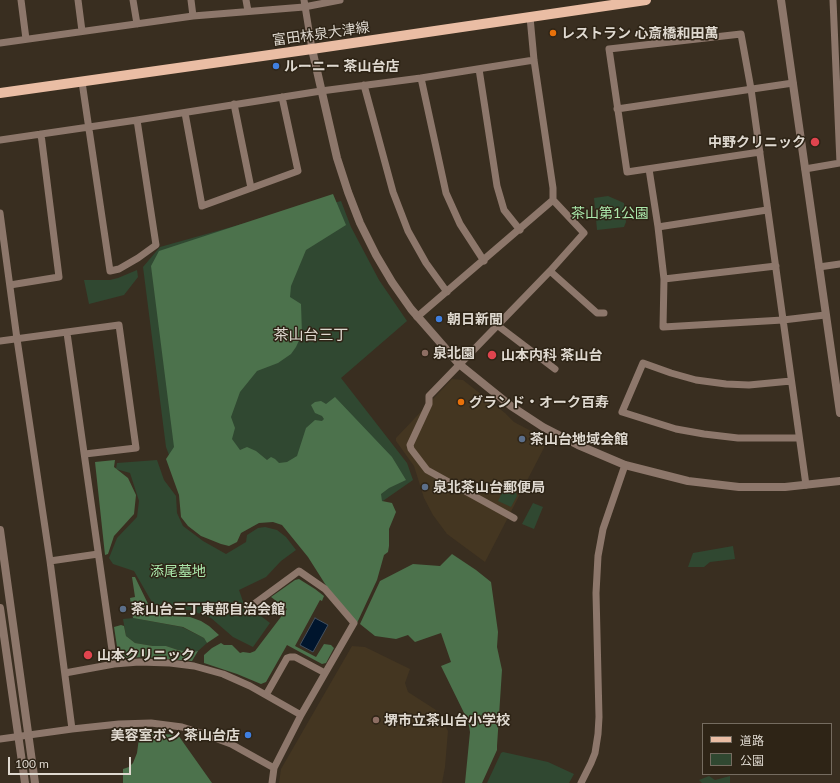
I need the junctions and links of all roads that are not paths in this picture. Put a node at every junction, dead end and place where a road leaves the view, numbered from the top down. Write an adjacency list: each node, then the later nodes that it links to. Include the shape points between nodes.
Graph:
1 (21, 0): 16 (street)
2 (78, 0): 15 (street)
3 (133, 0): 14 (street)
4 (191, 0): 12 (street)
5 (246, 0): 11 (street)
6 (340, 0): 10 (street)
7 (646, 0): 13 (main road, 富田林泉大津線)
8 (781, 0): 23 (street)
9 (834, 0): 37 (street)
10 (304, 4): 11 (street); 18 (street)
11 (248, 11): 12 (street)
12 (193, 16): 14 (street)
13 (530, 16): 18 (main road, 富田林泉大津線); 19 (street)
14 (137, 24): 15 (street)
15 (82, 31): 16 (street)
16 (26, 39): 17 (street)
17 (0, 43)
18 (312, 49): 22 (main road, 富田林泉大津線); 26 (street)
19 (534, 60): 20 (street); 41 (street)
20 (479, 69): 21 (street); 45 (street, via 497,186 504,210)
21 (421, 78): 24 (street); 46 (street, via 446,193 460,224)
22 (82, 82): 27 (main road, 富田林泉大津線); 33 (street)
23 (793, 82): 25 (street); 39 (street)
24 (364, 85): 26 (street); 53 (street, via 393,192 408,232 426,264)
25 (751, 89): 30 (street); 30 (street, via 741,34 609,49); 36 (street)
26 (321, 91): 28 (street); 56 (street, via 337,158 360,223 388,275)
27 (0, 93)
28 (282, 97): 29 (street); 40 (street, via 298,171)
29 (234, 104): 31 (street); 40 (street)
30 (618, 109): 38 (street, via 627,172)
31 (185, 113): 32 (street); 40 (street, via 202,206)
32 (137, 120): 33 (street); 33 (street, via 156,245 119,269 110,271)
33 (89, 127): 34 (street)
34 (41, 134): 35 (street); 52 (street, via 58,277)
35 (0, 140)
36 (760, 152): 38 (street); 42 (street)
37 (840, 164): 39 (street)
38 (649, 169): 44 (street)
39 (805, 169): 49 (street)
40 (250, 188)
41 (553, 200): 45 (street); 50 (street, via 584,233)
42 (767, 210): 44 (street); 48 (street)
43 (0, 213): 52 (street)
44 (658, 227): 51 (street)
45 (520, 230): 46 (street)
46 (484, 261): 53 (street)
47 (840, 264): 49 (street)
48 (776, 266): 51 (street); 57 (street)
49 (819, 267): 55 (street)
50 (550, 271): 54 (street, via 597,313); 58 (street)
51 (664, 279): 57 (street, via 663,327)
52 (10, 285): 60 (street)
53 (447, 292): 56 (street)
54 (604, 312)
55 (825, 315): 57 (street); 65 (street)
56 (417, 317): 62 (street)
57 (783, 320): 64 (street)
58 (497, 325): 62 (street); 63 (street)
59 (67, 333): 60 (street); 67 (street); 67 (street, via 119,325 136,448)
60 (17, 339): 61 (street); 74 (street)
61 (0, 341)
62 (459, 364): 68 (street, via 511,406 543,427); 71 (street, via 429,396 429,404 411,441 411,449 427,470)
63 (555, 369)
64 (791, 382): 66 (street); 66 (street, via 726,384 683,377 643,363 622,412 676,429 704,434 738,438)
65 (840, 413)
66 (799, 438): 70 (street)
67 (85, 454): 73 (street)
68 (625, 465): 70 (street, via 688,481 713,484 762,488); 90 (street, via 603,529 598,556 598,734 595,753)
69 (840, 481): 70 (street)
70 (806, 485)
71 (514, 518)
72 (0, 530): 83 (street)
73 (98, 554): 74 (street); 77 (street)
74 (50, 561): 78 (street)
75 (254, 604): 79 (street, via 298,571 326,589 354,623)
76 (0, 608): 84 (street)
77 (114, 664): 78 (street); 80 (street, via 139,662 194,666 223,674)
78 (65, 673): 82 (street)
79 (325, 673): 80 (street, via 295,657 287,658); 81 (street)
80 (266, 695): 81 (street)
81 (301, 715): 86 (street)
82 (72, 729): 83 (street); 86 (street, via 151,723 182,727 231,744)
83 (29, 735): 84 (street); 88 (street)
84 (18, 736): 85 (street); 87 (street)
85 (0, 739)
86 (274, 768): 89 (street)
87 (25, 783)
88 (35, 783)
89 (272, 783)
90 (581, 783)

